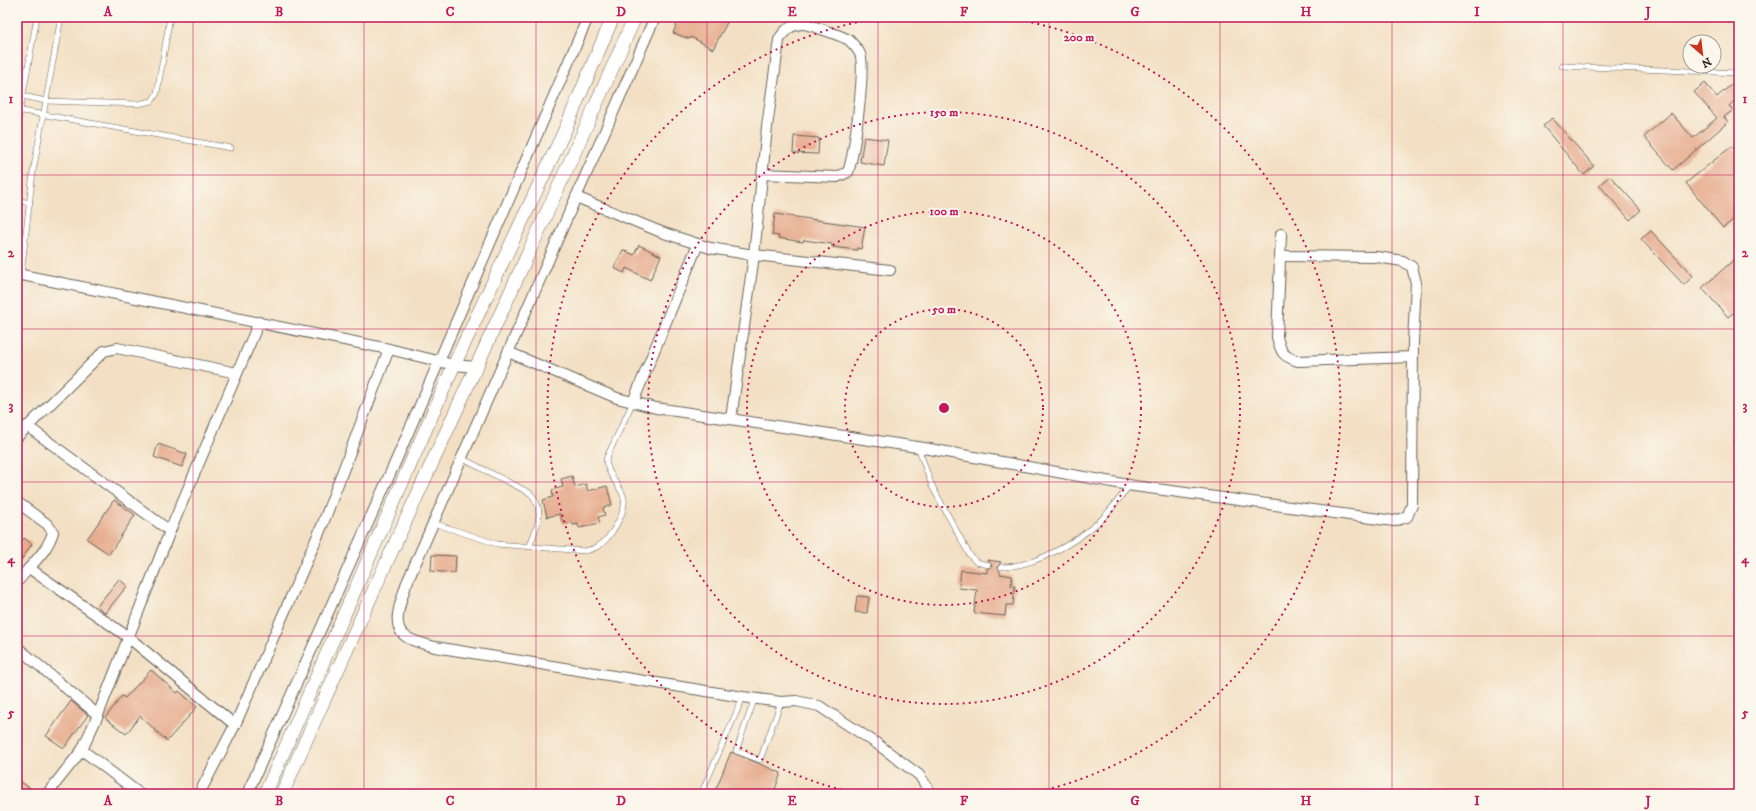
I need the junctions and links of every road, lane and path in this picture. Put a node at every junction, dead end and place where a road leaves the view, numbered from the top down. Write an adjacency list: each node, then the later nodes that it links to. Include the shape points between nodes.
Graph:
1 (37, 17): 10 (lane)
2 (61, 17): 11 (lane)
3 (170, 17): 11 (lane, via 157,93 152,101 138,104)
4 (588, 17): 30 (street)
5 (613, 17): 31 (street, via 564,132)
6 (635, 17): 32 (street)
7 (655, 17): 17 (street)
8 (1562, 66): 9 (lane)
9 (1739, 73)
10 (23, 96): 11 (lane); 12 (lane)
11 (46, 101): 13 (lane)
12 (19, 111): 13 (lane); 14 (lane)
13 (44, 115): 15 (lane); 19 (lane)
14 (17, 127)
15 (231, 148)
16 (762, 174): 16 (street, via 837,177 848,172 862,66 860,54 848,39 803,24 788,28 782,33); 22 (street)
17 (576, 197): 21 (street, via 661,232); 28 (street)
18 (17, 200): 19 (lane)
19 (30, 203): 25 (lane)
20 (1281, 234): 23 (street)
21 (698, 244): 22 (street); 34 (street)
22 (754, 255): 24 (street); 35 (street)
23 (1280, 256): 29 (street, via 1377,257 1403,261 1412,267 1416,283); 29 (street, via 1278,336 1281,351 1288,358 1298,361)
24 (890, 270)
25 (19, 274): 26 (street)
26 (259, 322): 27 (street); 33 (street)
27 (389, 349): 30 (street); 55 (street, via 322,526)
28 (508, 352): 34 (street, via 617,398); 39 (street)
29 (1413, 357): 40 (street, via 1412,505 1407,517 1394,521)
30 (440, 362): 31 (street); 60 (street)
31 (454, 365): 32 (street); 61 (street)
32 (476, 367): 62 (street, via 362,613)
33 (238, 373): 36 (street, via 117,348 104,351); 43 (street)
34 (633, 402): 35 (street); 44 (lane, via 606,459 625,502 619,520 607,539 597,547 585,551)
35 (731, 419): 38 (street)
36 (27, 426): 37 (street); 43 (street)
37 (17, 437)
38 (918, 448): 40 (street); 45 (lane, via 932,486 969,554 976,562)
39 (461, 458): 42 (street); 44 (lane, via 530,492 535,498 539,509 538,525)
40 (1130, 485): 46 (lane, via 1102,518 1064,547 1031,562)
41 (17, 502): 47 (street, via 47,524 53,532 51,541)
42 (433, 523): 44 (lane, via 497,544); 51 (street, via 406,585 398,615 399,628 404,636 435,647)
43 (170, 531): 49 (street)
44 (529, 547)
45 (988, 565)
46 (1001, 567)
47 (29, 568): 48 (street); 49 (street)
48 (17, 582)
49 (128, 637): 54 (street); 55 (street)
50 (17, 647): 54 (street)
51 (743, 697): 52 (street); 63 (lane)
52 (755, 697): 53 (street); 53 (lane, via 736,751 760,760)
53 (781, 702): 64 (street, via 796,701 819,706 919,775)
54 (98, 715): 56 (street)
55 (235, 725): 59 (street)
56 (82, 750): 57 (street); 58 (street)
57 (47, 794)
58 (140, 794)
59 (199, 794)
60 (246, 794)
61 (265, 794)
62 (282, 794)
63 (701, 794)
64 (929, 794)

